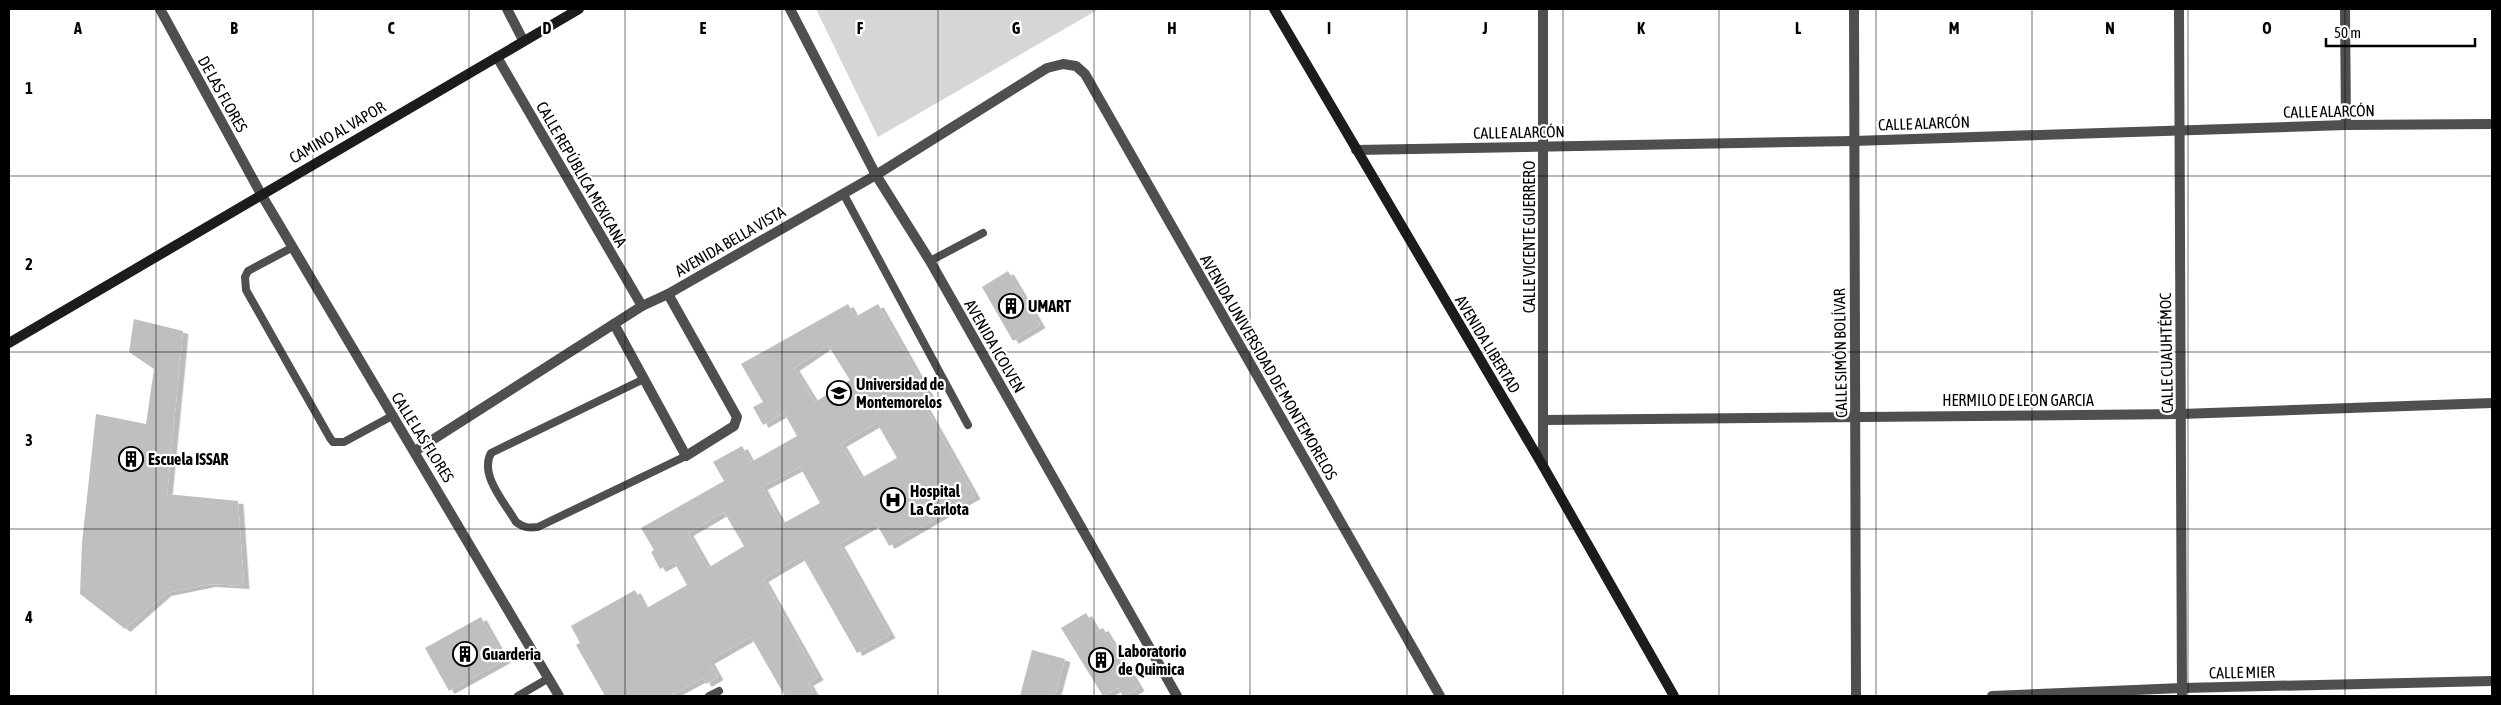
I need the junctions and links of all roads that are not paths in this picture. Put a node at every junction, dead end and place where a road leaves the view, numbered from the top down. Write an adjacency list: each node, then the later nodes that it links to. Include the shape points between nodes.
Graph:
1 (160, 9): 21 (street, DE LAS FLORES)
2 (506, 9): 10 (street)
3 (579, 9): 10 (street, CAMINO AL VAPOR)
4 (790, 9): 19 (street, AVENIDA ICOLVEN)
5 (1274, 9): 18 (street, AVENIDA LIBERTAD)
6 (1543, 9): 17 (street, CALLE VICENTE GUERRERO)
7 (1854, 9): 16 (street, CALLE SIMÓN BOLÍVAR)
8 (2179, 9): 15 (street, CALLE CUAUHTÉMOC)
9 (2345, 9): 14 (street)
10 (524, 40): 11 (street, CAMINO AL VAPOR)
11 (497, 57): 21 (street, CAMINO AL VAPOR); 26 (street, CALLE REPÚBLICA MEXICANA)
12 (1063, 64): 19 (street, AVENIDA BELLA VISTA, via 1047,68); 47 (street, AVENIDA UNIVERSIDAD DE MONTEMORELOS, via 1076,66 1085,74)
13 (2492, 124): 14 (street, CALLE ALARCÓN)
14 (2346, 125): 15 (street, CALLE ALARCÓN)
15 (2179, 129): 16 (street, CALLE ALARCÓN); 31 (street, CALLE CUAUHTÉMOC)
16 (1853, 141): 17 (street, CALLE ALARCÓN); 33 (street, CALLE SIMÓN BOLÍVAR)
17 (1544, 146): 18 (street, CALLE ALARCÓN); 34 (street, CALLE VICENTE GUERRERO)
18 (1356, 150): 38 (street, AVENIDA LIBERTAD)
19 (876, 174): 20 (street, AVENIDA BELLA VISTA); 24 (street, AVENIDA ICOLVEN)
20 (843, 193): 25 (street, AVENIDA BELLA VISTA); 35 (lane)
21 (261, 194): 23 (street, CALLE LAS FLORES); 28 (street, CAMINO AL VAPOR)
22 (983, 233): 24 (lane)
23 (293, 247): 32 (street, CALLE LAS FLORES); 32 (lane, via 248,271 244,283 330,438 333,442 344,442)
24 (930, 262): 46 (street, AVENIDA ICOLVEN)
25 (668, 294): 26 (street, AVENIDA BELLA VISTA); 37 (street, via 737,417 734,426)
26 (642, 306): 27 (street, AVENIDA BELLA VISTA)
27 (614, 324): 29 (street); 36 (street, AVENIDA BELLA VISTA)
28 (9, 342)
29 (644, 379): 37 (street); 37 (lane, via 491,453 487,460 488,474 516,522 530,528)
30 (2492, 403): 31 (street, HERMILO DE LEON GARCIA)
31 (2181, 414): 33 (street, HERMILO DE LEON GARCIA); 42 (street, CALLE CUAUHTÉMOC)
32 (392, 416): 36 (street, CALLE LAS FLORES)
33 (1856, 416): 34 (street, HERMILO DE LEON GARCIA); 49 (street, CALLE SIMÓN BOLÍVAR)
34 (1544, 420): 38 (street, CALLE VICENTE GUERRERO)
35 (968, 425)
36 (415, 451): 39 (street, CALLE LAS FLORES)
37 (686, 456)
38 (1543, 466): 48 (street, AVENIDA LIBERTAD)
39 (549, 678): 43 (lane); 44 (street, CALLE LAS FLORES)
40 (2492, 681): 42 (street, CALLE MIER)
41 (719, 690): 45 (lane)
42 (2182, 692): 50 (street, CALLE MIER)
43 (518, 696)
44 (559, 696)
45 (709, 696)
46 (1176, 696)
47 (1440, 696)
48 (1674, 696)
49 (1856, 696)
50 (1992, 696)

